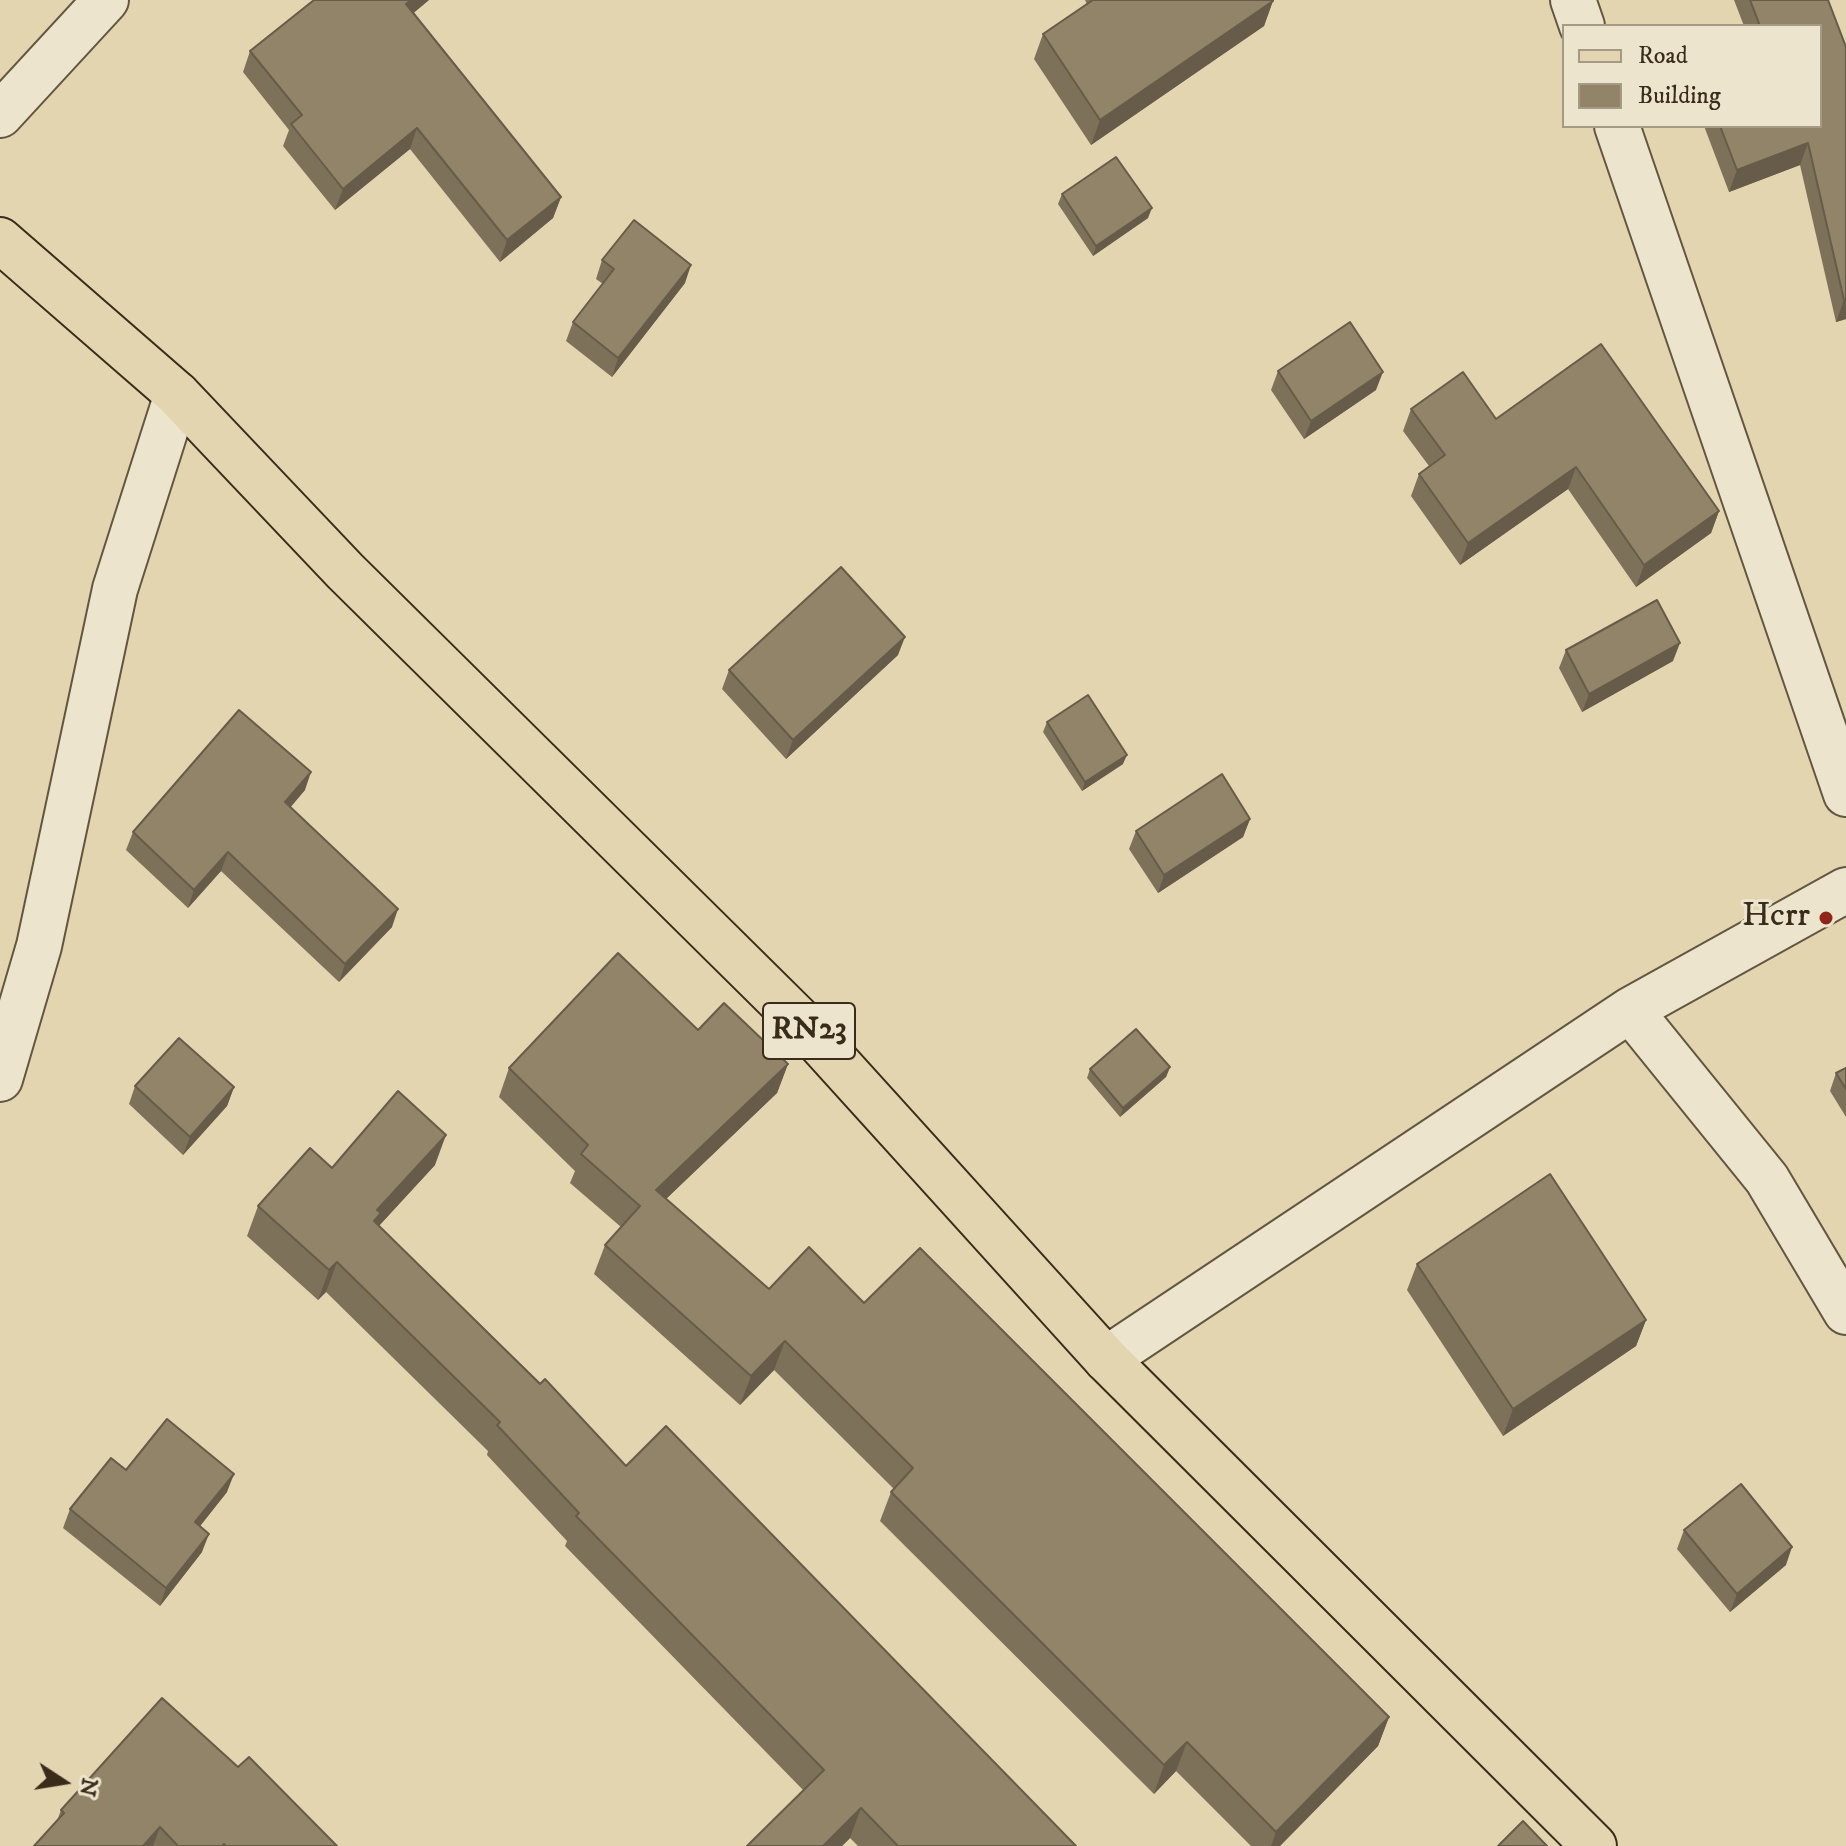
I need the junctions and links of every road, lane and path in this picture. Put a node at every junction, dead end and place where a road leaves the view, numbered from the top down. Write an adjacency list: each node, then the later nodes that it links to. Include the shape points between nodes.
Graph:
1 (106, 0): 4 (street)
2 (1573, 0): 3 (street)
3 (1581, 24)
4 (0, 115)
5 (1618, 128): 8 (street)
6 (0, 240): 7 (main road, RN23)
7 (177, 394): 11 (street, via 115,589 39,946); 13 (main road, RN23, via 345,571 798,1019)
8 (1846, 794)
9 (1846, 890): 10 (street)
10 (1630, 1010): 12 (street, via 1767,1179); 13 (street)
11 (0, 1079)
12 (1846, 1312)
13 (1106, 1359): 14 (main road, RN23)
14 (1594, 1846)

